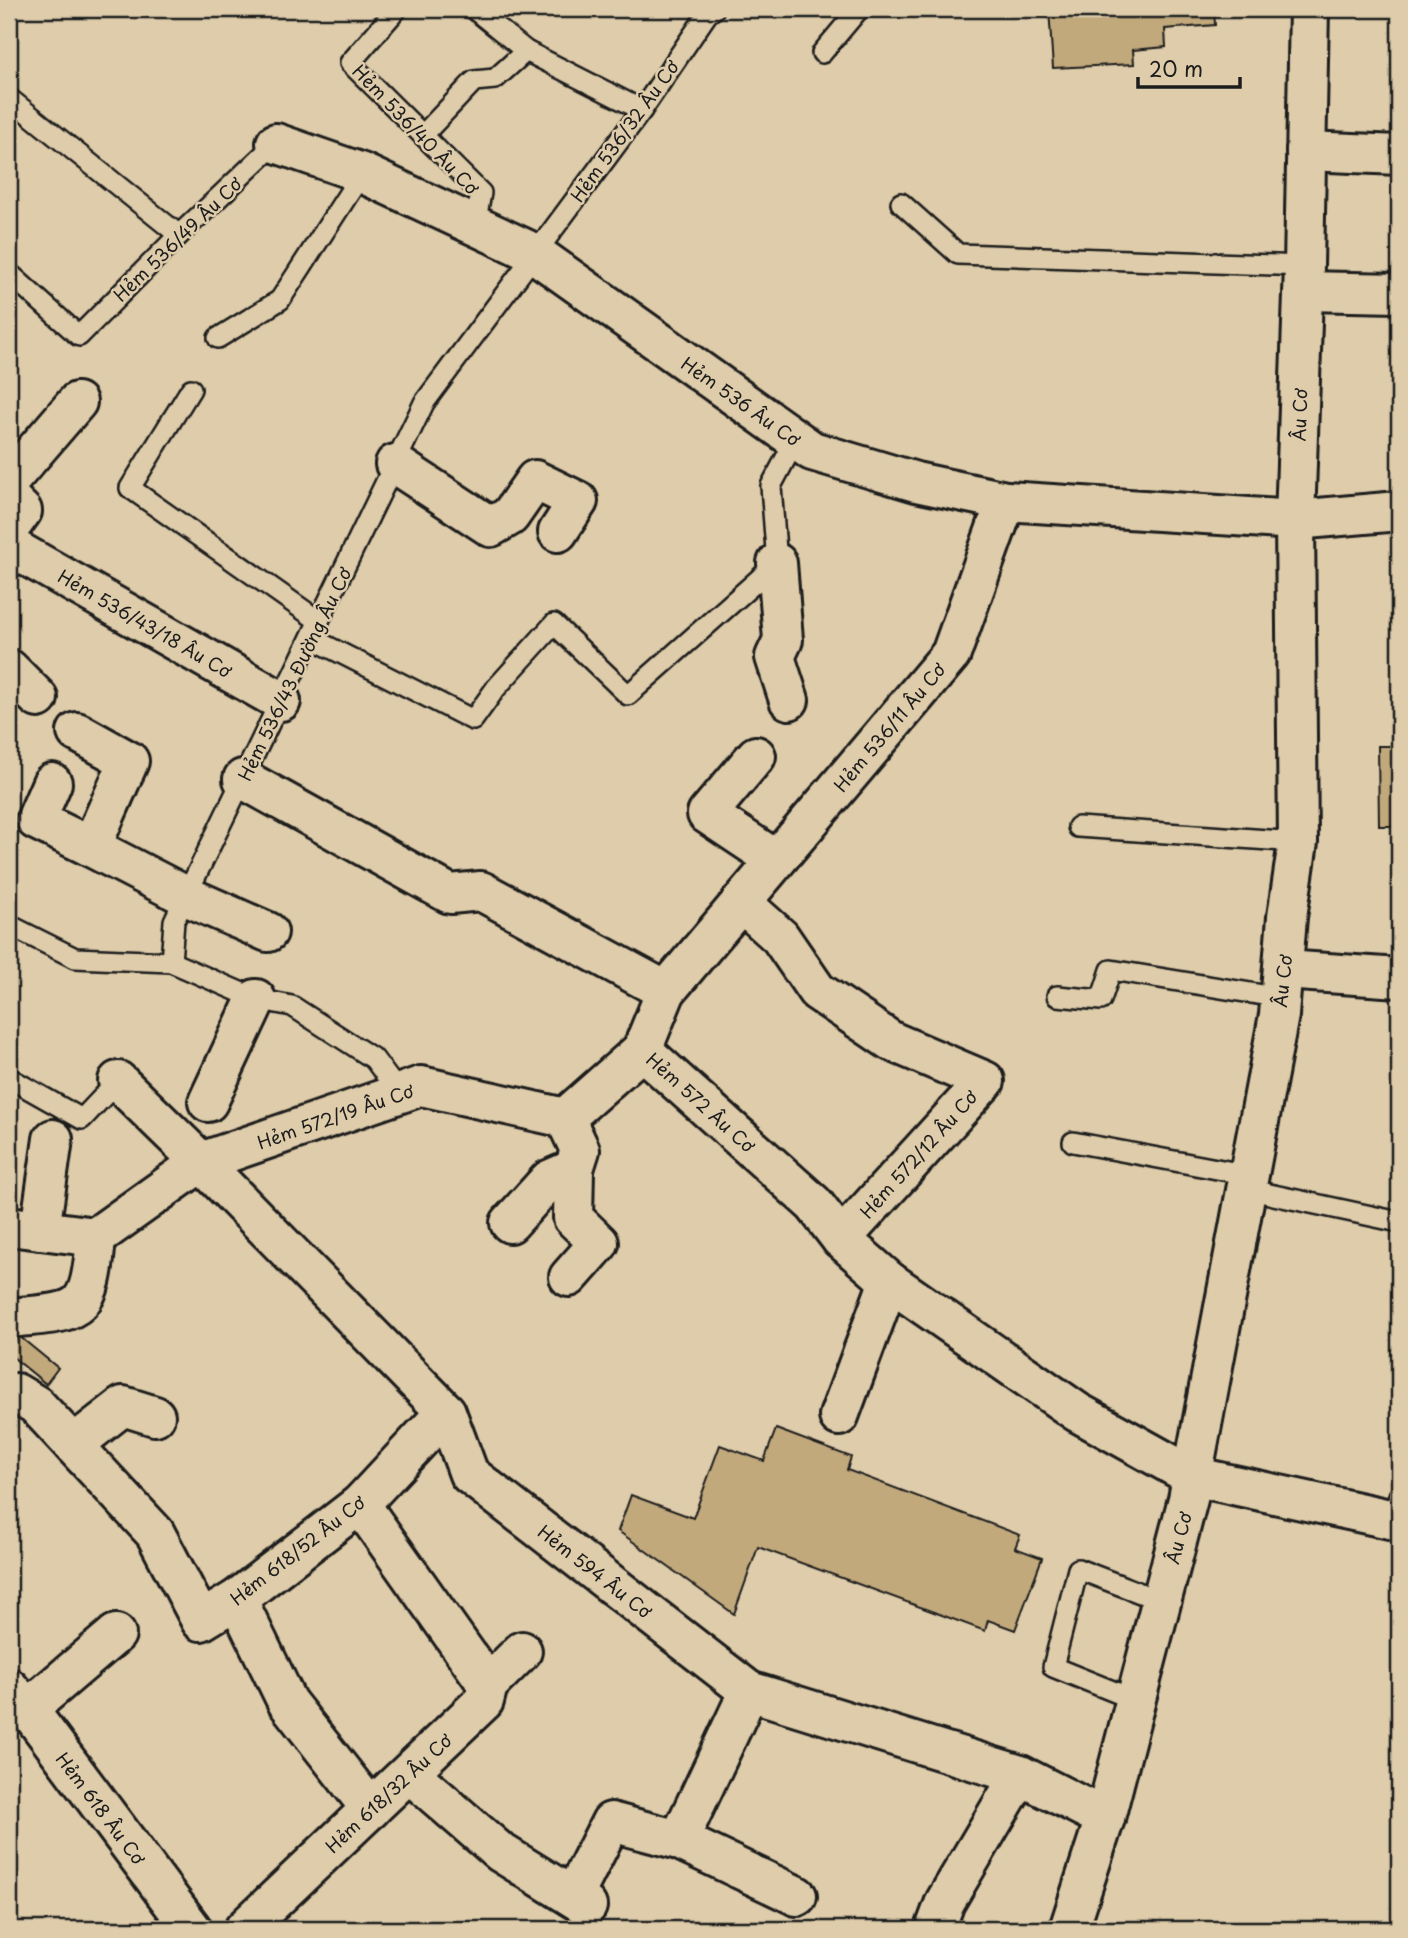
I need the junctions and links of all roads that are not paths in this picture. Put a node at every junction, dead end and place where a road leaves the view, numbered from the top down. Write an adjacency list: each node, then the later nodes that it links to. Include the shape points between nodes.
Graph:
1 (397, 9): 10 (lane, Hẻm 536/40 Âu Cơ, via 350,62)
2 (474, 9): 6 (lane)
3 (859, 9): 7 (lane)
4 (1309, 9): 12 (street, Âu Cơ)
5 (708, 10): 9 (lane, Hẻm 536/32 Âu Cơ)
6 (526, 51): 9 (lane); 10 (lane, via 495,79 474,81)
7 (822, 53)
8 (10, 99): 17 (lane)
9 (642, 110): 18 (lane, Hẻm 536/32 Âu Cơ)
10 (423, 135): 16 (lane, Hẻm 536/40 Âu Cơ, via 481,193)
11 (276, 143): 14 (street, Hẻm 536 Âu Cơ); 17 (lane, Hẻm 536/49 Âu Cơ)
12 (1306, 151): 13 (street); 20 (street, Âu Cơ)
13 (1399, 155)
14 (362, 173): 16 (street, Hẻm 536 Âu Cơ); 22 (lane, via 280,300)
15 (901, 203): 20 (lane, via 958,254)
16 (475, 225): 18 (street, Hẻm 536 Âu Cơ)
17 (179, 235): 19 (lane, Hẻm 536/49 Âu Cơ, via 79,336)
18 (534, 253): 25 (street, Hẻm 536 Âu Cơ); 26 (lane, Hẻm 536/43 Đường Âu Cơ, via 424,403)
19 (9, 273)
20 (1304, 278): 21 (street); 31 (street, Âu Cơ)
21 (1399, 293)
22 (218, 338)
23 (191, 390): 36 (lane, via 130,488)
24 (76, 402): 27 (street)
25 (796, 439): 29 (street, Hẻm 536 Âu Cơ, via 812,451 916,482); 35 (lane, via 771,486)
26 (395, 464): 33 (street, via 491,527 510,516 535,480 578,501); 36 (lane, Hẻm 536/43 Đường Âu Cơ)
27 (9, 481)
28 (9, 498): 32 (street, via 22,511)
29 (1006, 501): 31 (street, Hẻm 536 Âu Cơ); 48 (street, Hẻm 536/11 Âu Cơ, via 951,654)
30 (1399, 511): 31 (street, Hẻm 536 Âu Cơ)
31 (1295, 520): 46 (street, Âu Cơ)
32 (9, 529)
33 (558, 532)
34 (9, 546): 40 (street, Hẻm 536/43/18 Âu Cơ)
35 (777, 563): 36 (lane, via 628,695 554,624 473,720); 39 (street, via 783,640 775,657)
36 (315, 630): 40 (lane, Hẻm 536/43 Đường Âu Cơ)
37 (9, 669): 38 (street)
38 (38, 698)
39 (789, 700)
40 (281, 701): 43 (lane, Hẻm 536/43 Đường Âu Cơ)
41 (77, 732): 47 (street, via 129,761)
42 (755, 756): 48 (street, via 707,814)
43 (243, 779): 49 (lane, Hẻm 536/43 Đường Âu Cơ); 56 (street, via 450,894 481,891)
44 (52, 783): 47 (street, via 36,820)
45 (1078, 827): 46 (lane)
46 (1298, 842): 55 (street, Âu Cơ)
47 (91, 847): 49 (street)
48 (776, 860): 50 (street, Hẻm 536/11 Âu Cơ)
49 (186, 896): 52 (street); 53 (lane, Hẻm 536/43 Đường Âu Cơ, via 174,921)
50 (741, 902): 56 (street, Hẻm 572 Âu Cơ); 74 (street, Hẻm 572/12 Âu Cơ, via 780,937 817,991 891,1041 985,1082)
51 (9, 925): 53 (lane, via 75,958)
52 (268, 932)
53 (171, 962): 58 (lane)
54 (1399, 978): 55 (street)
55 (1283, 984): 57 (lane, via 1111,970 1101,1000); 69 (street, Âu Cơ)
56 (666, 990): 59 (street, Hẻm 572 Âu Cơ)
57 (1057, 996)
58 (256, 999): 62 (lane, via 292,1006 374,1059); 63 (street)
59 (642, 1050): 64 (street); 74 (street, Hẻm 572 Âu Cơ, via 814,1204)
60 (9, 1081): 61 (lane, via 82,1119)
61 (118, 1081): 67 (street)
62 (399, 1093): 64 (street, Hẻm 572/19 Âu Cơ, via 421,1086); 67 (street, Hẻm 572/19 Âu Cơ)
63 (208, 1101)
64 (565, 1118): 68 (street, via 580,1150)
65 (53, 1139): 72 (street)
66 (1073, 1142): 69 (lane)
67 (201, 1163): 73 (street, Hẻm 572/19 Âu Cơ); 79 (street, Hẻm 594 Âu Cơ)
68 (574, 1169): 70 (street, via 550,1180); 75 (street, via 573,1218 599,1243)
69 (1247, 1182): 71 (lane); 83 (street, Âu Cơ)
70 (510, 1223)
71 (1399, 1223)
72 (24, 1228): 73 (street)
73 (96, 1237): 77 (street, via 89,1288 76,1307)
74 (841, 1239): 76 (street, Hẻm 572 Âu Cơ)
75 (569, 1277)
76 (889, 1281): 81 (street); 83 (street, Hẻm 572 Âu Cơ, via 1077,1412)
77 (9, 1318)
78 (9, 1395): 82 (street, via 16,1393 36,1405)
79 (446, 1412): 84 (street, Hẻm 618/52 Âu Cơ); 91 (street, Hẻm 594 Âu Cơ, via 469,1474)
80 (156, 1416): 82 (street, via 123,1406)
81 (839, 1416)
82 (73, 1445): 86 (street, Hẻm 618/52 Âu Cơ, via 155,1533 201,1621)
83 (1192, 1476): 85 (street, Hẻm 572 Âu Cơ); 87 (street, Âu Cơ)
84 (360, 1504): 86 (street, Hẻm 618/52 Âu Cơ); 90 (street)
85 (1398, 1512)
86 (237, 1600): 96 (street, via 287,1702)
87 (1161, 1601): 93 (street, Âu Cơ); 93 (lane, via 1078,1569 1053,1667)
88 (116, 1634): 92 (street)
89 (522, 1651): 90 (street, Hẻm 618/32 Âu Cơ)
90 (488, 1685): 94 (street, Hẻm 618/32 Âu Cơ, via 484,1701)
91 (749, 1691): 95 (street, Hẻm 594 Âu Cơ); 98 (street)
92 (18, 1698): 100 (street, Hẻm 618 Âu Cơ)
93 (1135, 1700): 97 (street, Âu Cơ)
94 (409, 1773): 96 (street, Hẻm 618/32 Âu Cơ); 98 (street, via 500,1852 580,1902 611,1822)
95 (1020, 1775): 97 (street, Hẻm 594 Âu Cơ); 102 (street, via 945,1902)
96 (370, 1809): 101 (street, Hẻm 618/32 Âu Cơ)
97 (1105, 1818): 103 (street, Âu Cơ)
98 (679, 1840): 99 (street)
99 (797, 1896)
100 (192, 1929)
101 (244, 1929)
102 (934, 1929)
103 (1069, 1929)

